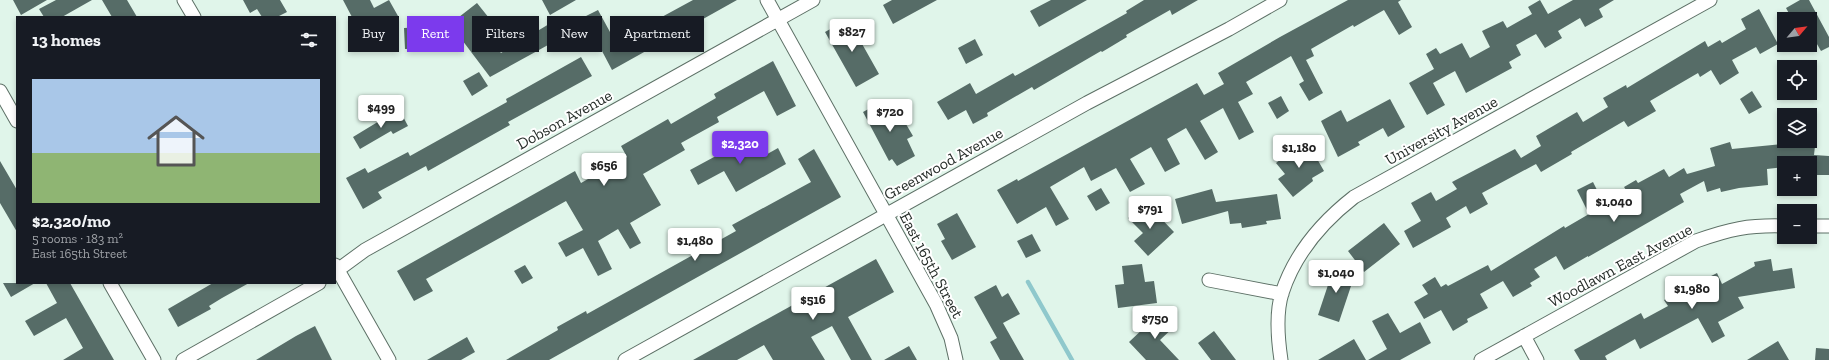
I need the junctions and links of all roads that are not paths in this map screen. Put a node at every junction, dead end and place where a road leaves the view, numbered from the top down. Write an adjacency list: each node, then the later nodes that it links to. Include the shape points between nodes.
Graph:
1 (184, 0): 6 (street)
2 (767, 0): 7 (street, East 165th Street)
3 (813, 0): 7 (street, Dobson Avenue)
4 (1280, 0): 10 (street, Greenwood Avenue)
5 (1710, 0): 18 (street, University Avenue, via 1354,197 1317,231 1292,270)
6 (193, 16)
7 (778, 19): 10 (street, East 165th Street); 14 (street, Dobson Avenue, via 365,250)
8 (0, 91): 9 (street)
9 (16, 119)
10 (886, 214): 23 (street, Greenwood Avenue); 24 (street, East 165th Street, via 944,321)
11 (1777, 226): 19 (street, Woodlawn East Avenue, via 1754,225 1726,230 1696,241)
12 (1817, 226): 13 (street)
13 (1829, 226)
14 (336, 269): 22 (street)
15 (1209, 280): 18 (street)
16 (111, 284): 20 (street)
17 (317, 284): 21 (street)
18 (1282, 294): 25 (street, University Avenue, via 1279,322)
19 (1524, 336): 26 (street, Woodlawn East Avenue); 27 (street)
20 (154, 360)
21 (183, 360)
22 (389, 360)
23 (625, 360)
24 (956, 360)
25 (1281, 360)
26 (1481, 360)
27 (1537, 360)

